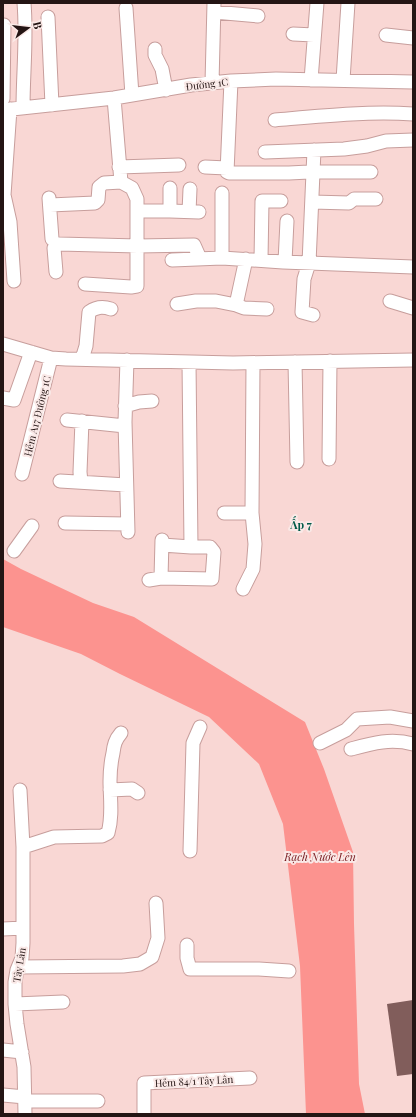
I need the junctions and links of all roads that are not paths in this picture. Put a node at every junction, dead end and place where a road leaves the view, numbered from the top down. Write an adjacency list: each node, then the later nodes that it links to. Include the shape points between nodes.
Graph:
1 (24, 3): 24 (street, via 26,25)
2 (317, 3): 10 (street)
3 (348, 3): 15 (street)
4 (214, 7): 6 (street); 18 (street)
5 (126, 8): 20 (street)
6 (258, 16)
7 (48, 17): 22 (street)
8 (4, 24): 23 (street)
9 (293, 34): 10 (street)
10 (314, 35): 14 (street)
11 (386, 35): 12 (street)
12 (413, 38)
13 (155, 49): 19 (street)
14 (311, 80): 15 (street, Đường 1C); 16 (street, Đường 1C)
15 (343, 80): 17 (street, Đường 1C)
16 (231, 81): 18 (street, Đường 1C); 33 (street)
17 (413, 82)
18 (212, 83): 19 (street, Đường 1C)
19 (166, 90): 20 (street, Đường 1C)
20 (132, 95): 21 (street, Đường 1C)
21 (114, 98): 22 (street, Đường 1C); 31 (street)
22 (52, 105): 24 (street, Đường 1C)
23 (5, 106): 24 (street, Đường 1C); 57 (street, via 4,195 10,222)
24 (23, 108)
25 (413, 114): 26 (street, via 333,115)
26 (275, 120)
27 (413, 140): 28 (street, via 386,140 367,146)
28 (314, 150): 29 (street); 34 (street)
29 (265, 152)
30 (179, 165): 31 (street)
31 (119, 167): 36 (street)
32 (205, 167): 33 (street)
33 (227, 168): 34 (street, via 229,173)
34 (313, 172): 35 (street); 42 (street)
35 (371, 172)
36 (121, 182): 43 (street, via 132,188 137,199); 46 (street, via 104,183 99,187 98,200 95,203 50,202)
37 (170, 188): 44 (street)
38 (190, 189): 44 (street, via 194,212)
39 (222, 193): 48 (street)
40 (376, 199): 42 (street, via 354,199 349,203)
41 (281, 201): 52 (street, via 262,201)
42 (312, 202): 54 (street)
43 (137, 211): 44 (street); 47 (street)
44 (170, 211)
45 (287, 221): 53 (street)
46 (52, 239)
47 (138, 246): 49 (street, via 194,245); 56 (street, via 59,244 54,248); 58 (street, via 137,286)
48 (222, 258): 49 (street); 50 (street)
49 (199, 259): 51 (street)
50 (246, 259): 52 (street); 61 (street)
51 (172, 260)
52 (261, 260): 53 (street)
53 (286, 262): 54 (street)
54 (309, 263): 55 (street); 66 (street, via 304,279 302,312)
55 (413, 267)
56 (56, 272)
57 (14, 281)
58 (85, 284)
59 (390, 301): 63 (street)
60 (177, 304): 61 (street, via 216,301)
61 (236, 306): 62 (street)
62 (267, 308)
63 (413, 308)
64 (111, 309): 70 (street, via 95,308 89,312 86,346)
65 (79, 315): 70 (street)
66 (313, 315)
67 (3, 344): 68 (street)
68 (31, 352): 69 (street); 77 (street, via 14,400)
69 (51, 358): 70 (street); 85 (street, Hẻm A17 Đường 1C)
70 (79, 359): 71 (street)
71 (126, 360): 74 (street); 79 (street)
72 (413, 360): 73 (street)
73 (330, 361): 75 (street); 83 (street)
74 (189, 362): 76 (street); 93 (street)
75 (295, 362): 76 (street); 84 (street)
76 (253, 363): 89 (street)
77 (3, 398)
78 (152, 402): 79 (street)
79 (125, 406): 82 (street)
80 (67, 420): 81 (street)
81 (82, 421): 82 (street); 87 (street)
82 (125, 426): 88 (street)
83 (329, 459)
84 (297, 462)
85 (22, 474)
86 (60, 481): 87 (street)
87 (80, 482): 88 (street)
88 (126, 485): 91 (street, via 128,528)
89 (252, 512): 90 (street); 95 (street, via 255,544 253,569)
90 (224, 513)
91 (65, 523)
92 (32, 526): 94 (street)
93 (191, 547): 93 (street, via 162,543 155,579 212,579 214,552 210,547)
94 (14, 551)
95 (243, 589)
96 (413, 721): 99 (street, via 390,717 358,719 346,730)
97 (200, 727): 106 (street, via 193,744)
98 (120, 734): 103 (street, via 115,739)
99 (320, 743)
100 (413, 744): 101 (street, via 404,741 379,742)
101 (351, 749)
102 (20, 790): 105 (street, Tây Lân)
103 (110, 790): 104 (street, via 132,789); 105 (street, via 111,816 108,833 102,836 54,837)
104 (138, 793)
105 (22, 847): 108 (street, Tây Lân)
106 (190, 851)
107 (156, 903): 111 (street, via 158,938 152,957 140,964)
108 (23, 928): 109 (street); 111 (street, Tây Lân, via 22,958)
109 (3, 929)
110 (187, 945): 112 (street, via 190,969)
111 (19, 967): 114 (street, Tây Lân, via 15,982)
112 (289, 971)
113 (63, 1002): 114 (street)
114 (15, 1004): 116 (street, Tây Lân)
115 (3, 1050): 116 (street)
116 (22, 1052): 120 (street, Tây Lân)
117 (250, 1078): 121 (street, Hẻm 84/1 Tây Lân, via 144,1084)
118 (3, 1095): 120 (street)
119 (98, 1101): 120 (street)
120 (25, 1104)
121 (144, 1114)

